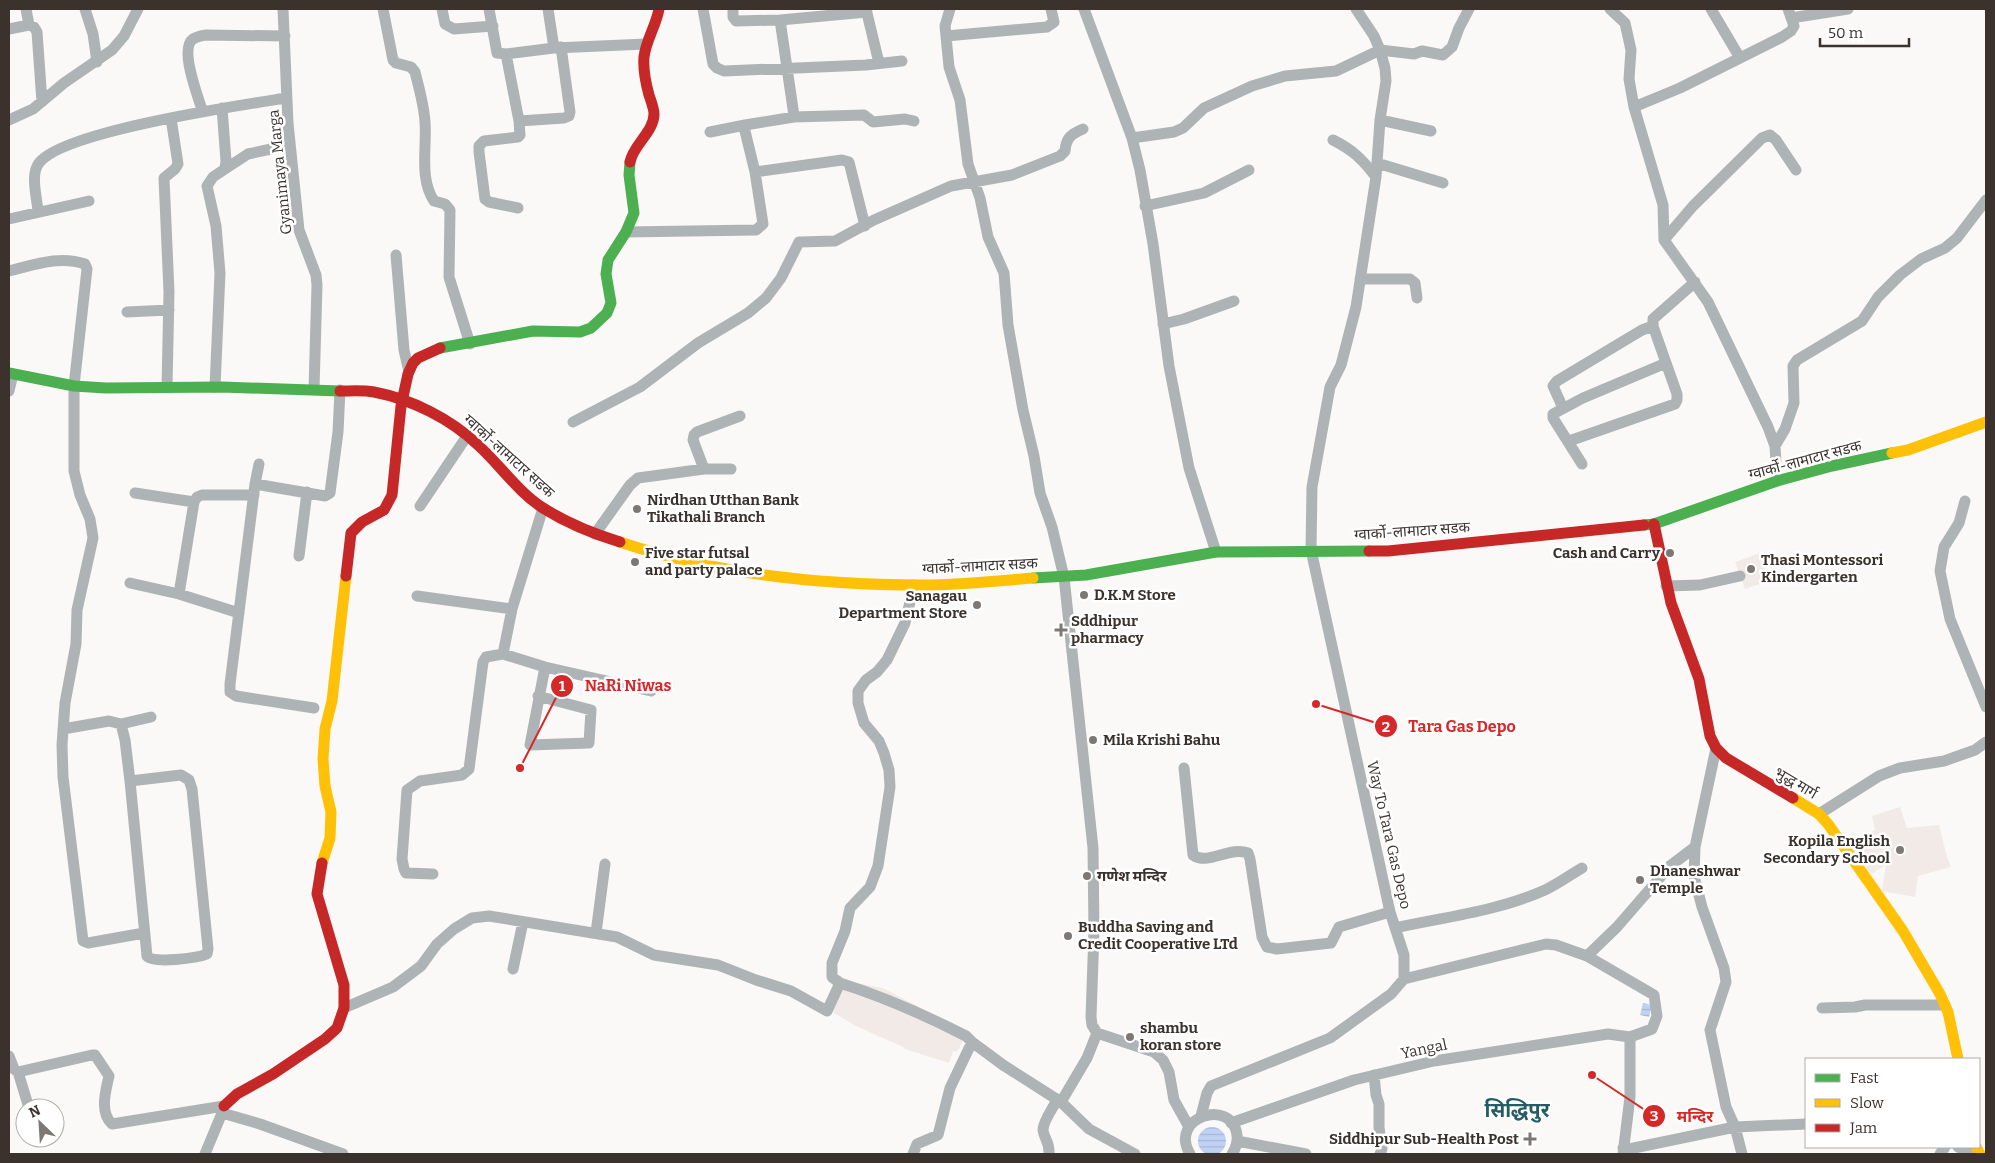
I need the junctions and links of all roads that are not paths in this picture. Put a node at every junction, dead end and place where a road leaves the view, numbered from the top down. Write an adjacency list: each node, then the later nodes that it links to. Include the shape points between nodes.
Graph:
1 (26, 9): 23 (street)
2 (85, 9): 34 (street, via 93,34)
3 (138, 9): 34 (street, via 124,36)
4 (283, 9): 26 (street, Gyanimaya Marga)
5 (384, 9): 82 (street, via 393,60 411,67 417,81 425,121 424,172 434,201 445,204 450,210 449,277)
6 (442, 9): 24 (street, via 445,24 454,29)
7 (489, 9): 24 (street)
8 (548, 9): 29 (street)
9 (659, 9): 28 (main road)
10 (703, 9): 36 (street, via 713,64 717,68 724,71)
11 (733, 9): 22 (street, via 736,21)
12 (950, 9): 27 (street)
13 (1051, 9): 27 (street, via 1054,22 1047,26)
14 (1084, 9): 52 (street)
15 (1356, 9): 30 (street, Way To Tara Gas Depo)
16 (1469, 9): 30 (street, via 1452,47 1443,55)
17 (1610, 9): 39 (street, via 1625,22 1631,50 1629,79)
18 (1711, 9): 32 (street)
19 (1848, 9): 21 (street)
20 (866, 11): 22 (street); 35 (street)
21 (1790, 14): 32 (street, via 1794,26 1790,31)
22 (780, 20): 36 (street)
23 (29, 25): 25 (street); 38 (street, via 37,32)
24 (493, 26): 31 (street, via 497,52)
25 (9, 29)
26 (285, 36): 37 (street, Gyanimaya Marga); 41 (street, via 205,35 193,39 188,47 188,61)
27 (946, 36): 61 (street, via 949,67 960,100 968,164)
28 (646, 44): 29 (street); 70 (main road, via 644,59 654,115 630,160 634,213)
29 (557, 48): 31 (street); 46 (street, via 570,112 568,116)
30 (1380, 50): 45 (street, Way To Tara Gas Depo, via 1386,82); 52 (street, via 1336,71 1285,76 1252,86 1204,108 1174,132)
31 (506, 54): 46 (street)
32 (1740, 58): 39 (street)
33 (902, 61): 35 (street)
34 (96, 62): 38 (street)
35 (879, 63): 36 (street)
36 (786, 68): 42 (street)
37 (286, 98): 40 (street); 54 (street, Gyanimaya Marga)
38 (42, 102): 44 (street)
39 (1634, 107): 71 (street, via 1662,204)
40 (222, 108): 41 (street); 56 (street)
41 (202, 110): 43 (street)
42 (794, 117): 47 (street, via 864,115 873,122); 48 (street)
43 (171, 118): 67 (street, via 104,134 43,158 35,175); 78 (street, via 178,164 162,183 166,209)
44 (9, 120)
45 (1380, 120): 50 (street); 55 (street, Way To Tara Gas Depo)
46 (519, 121): 66 (street, via 521,130 518,137 484,141 478,152 486,199)
47 (914, 121)
48 (745, 125): 51 (street); 59 (street)
49 (1083, 129): 61 (street, via 1067,139 1065,151 1060,156 1012,175)
50 (1431, 131)
51 (710, 132)
52 (1132, 138): 65 (street)
53 (1333, 140): 60 (street, via 1350,148)
54 (290, 145): 56 (street, via 248,154); 89 (street, Gyanimaya Marga, via 299,230 316,280)
55 (1377, 163): 60 (street, Way To Tara Gas Depo); 62 (street)
56 (224, 169): 88 (street, via 207,186 216,226 220,273)
57 (1250, 170): 65 (street, via 1204,193)
58 (1796, 170): 71 (street, via 1776,140 1770,135 1762,138 1693,206)
59 (755, 172): 69 (street, via 842,160 849,162); 70 (street, via 763,224 756,230)
60 (1376, 177): 74 (street, Way To Tara Gas Depo)
61 (974, 181): 69 (street, via 951,186); 118 (street, via 988,237 1004,274 1008,326 1023,410 1040,493)
62 (1443, 183)
63 (1986, 200): 99 (street, via 1957,238 1900,275 1878,297 1862,321 1797,360 1793,366 1794,403)
64 (89, 201): 67 (street)
65 (1145, 206): 80 (street)
66 (518, 208)
67 (38, 212): 68 (street)
68 (9, 218)
69 (865, 226): 95 (street, via 835,241 799,242 781,278 766,298 748,313 698,344 640,387)
70 (626, 232): 82 (main road, via 608,260 606,274 611,303 607,313 591,328 580,332 533,331)
71 (1664, 240): 75 (street)
72 (396, 255): 84 (street, via 404,350)
73 (9, 271): 86 (street, via 59,259 85,264)
74 (1360, 279): 76 (street, via 1410,279 1415,283); 114 (street, Way To Tara Gas Depo, via 1341,365 1330,387 1312,487)
75 (1695, 282): 81 (street, via 1653,319); 99 (street, via 1708,302)
76 (1417, 298)
77 (1234, 301): 80 (street)
78 (168, 310): 79 (street); 87 (street)
79 (127, 312)
80 (1164, 324): 115 (street, via 1189,468)
81 (1653, 326): 83 (street); 93 (street, via 1557,381 1554,390)
82 (470, 344): 84 (main road, via 423,354)
83 (1666, 363): 93 (street); 98 (street, via 1677,394 1675,404)
84 (409, 372): 92 (main road)
85 (11, 374): 86 (main road, ग्वार्को-लामाटार सडक); 91 (street)
86 (74, 386): 87 (main road, ग्वार्को-लामाटार सडक); 134 (street, via 74,471 93,538 77,610 76,644)
87 (167, 387): 88 (main road, ग्वार्को-लामाटार सडक)
88 (216, 387): 89 (main road, ग्वार्को-लामाटार सडक)
89 (314, 389): 90 (main road, ग्वार्को-लामाटार सडक)
90 (340, 390): 92 (main road, ग्वार्को-लामाटार सडक, via 373,392); 106 (street, via 330,493 325,496)
91 (9, 391)
92 (402, 399): 97 (main road, ग्वार्को-लामाटार सडक, via 443,418); 154 (main road, via 389,507 355,526 351,533 332,700 325,729 323,759 331,812 330,838 320,869 317,894 344,985)
93 (1564, 408): 98 (street, via 1553,414 1553,418)
94 (740, 416): 102 (street, via 694,435)
95 (573, 422)
96 (1986, 422): 104 (main road, ग्वार्को-लामाटार सडक, via 1908,450)
97 (467, 436): 110 (street); 111 (main road, ग्वार्को-लामाटार सडक)
98 (1569, 441): 101 (street)
99 (1775, 446): 104 (street)
100 (259, 464): 105 (street)
101 (1582, 464)
102 (704, 469): 103 (street); 113 (street, via 638,478)
103 (731, 469)
104 (1777, 481): 112 (main road, ग्वार्को-लामाटार सडक)
105 (255, 490): 106 (street); 109 (street, via 202,495); 125 (street)
106 (306, 492): 116 (street)
107 (136, 494): 109 (street)
108 (1965, 501): 130 (street, via 1959,523 1944,547 1940,571 1950,619)
109 (194, 502): 122 (street)
110 (420, 506)
111 (543, 508): 113 (main road, ग्वार्को-लामाटार सडक); 124 (street)
112 (1654, 524): 114 (main road, ग्वार्को-लामाटार सडक, via 1388,551); 121 (main road)
113 (596, 534): 120 (main road, ग्वार्को-लामाटार सडक, via 634,548 709,566 815,580)
114 (1311, 550): 115 (main road, ग्वार्को-लामाटार सडक); 144 (street, Way To Tara Gas Depo)
115 (1216, 552): 118 (main road, ग्वार्को-लामाटार सडक)
116 (298, 556)
117 (1740, 576): 121 (street, via 1700,585)
118 (1064, 577): 120 (main road, ग्वार्को-लामाटार सडक); 156 (street, via 1093,848 1090,1017)
119 (130, 583): 122 (street)
120 (914, 585): 152 (street, via 905,623 887,660 858,691 864,723 884,753 890,787 878,866 870,887 850,908 832,963 832,977)
121 (1666, 586): 136 (main road, via 1695,664 1710,736)
122 (179, 594): 125 (street)
123 (417, 596): 124 (street)
124 (512, 609): 126 (street)
125 (239, 613): 131 (street, via 230,692 236,696)
126 (503, 654): 127 (street); 143 (street, via 486,657 483,662 467,773 420,781 407,790 404,869 406,873)
127 (545, 667): 128 (street); 129 (street)
128 (651, 691)
129 (538, 696): 129 (street, via 530,745 589,743 591,710)
130 (1986, 707)
131 (314, 708)
132 (151, 717): 133 (street)
133 (122, 724): 134 (street, via 108,721); 138 (street)
134 (63, 729): 147 (street, via 63,777 83,940 88,943)
135 (1986, 742): 139 (street, via 1975,750 1944,761 1900,768 1879,776)
136 (1716, 748): 139 (main road, भुद्ध मार्ग, via 1726,758); 140 (street)
137 (1184, 768): 144 (street, via 1194,854 1198,858 1206,858 1239,850 1248,853 1262,937 1267,947 1278,950 1331,943 1339,927)
138 (130, 781): 147 (street); 147 (street, via 181,775 189,780 207,954 149,959)
139 (1819, 814): 153 (main road, भुद्ध मार्ग, via 1903,931)
140 (1695, 847): 149 (street, via 1670,866); 170 (street, via 1694,876 1724,968 1726,982 1710,1030 1726,1107)
141 (605, 864): 148 (street)
142 (1582, 868): 146 (street, via 1525,898)
143 (433, 874)
144 (1390, 912): 146 (street, Way To Tara Gas Depo)
145 (523, 922): 148 (street); 150 (street); 154 (street, via 489,916 472,918 454,928 421,966 393,987)
146 (1395, 928): 151 (street, Way To Tara Gas Depo, via 1404,954)
147 (144, 933)
148 (596, 934): 152 (street, via 616,937 654,955 718,965 791,991 826,1011)
149 (1587, 956): 151 (street, via 1546,944); 157 (street, via 1654,995 1657,1016 1652,1029)
150 (514, 970)
151 (1404, 979): 166 (street, via 1391,994 1330,1038 1211,1086)
152 (840, 983): 158 (street, via 878,995 966,1036)
153 (1945, 1005): 155 (street); 160 (main road, भुद्ध मार्ग)
154 (344, 1008): 165 (main road, via 337,1028 325,1040 237,1094)
155 (1822, 1008)
156 (1097, 1033): 164 (street, via 1087,1058); 169 (street, via 1154,1052 1163,1060 1169,1072 1174,1100)
157 (1630, 1037): 162 (street, Yangal, via 1608,1034 1434,1061); 173 (street, via 1630,1096)
158 (972, 1042): 164 (street); 176 (street, via 950,1088 938,1135 917,1144)
159 (9, 1056): 161 (street)
160 (1958, 1058)
161 (18, 1072): 163 (street); 165 (street, via 94,1055 108,1074 104,1101 110,1123)
162 (1374, 1075): 167 (street, Yangal); 182 (street, via 1379,1104)
163 (26, 1098)
164 (1059, 1101): 177 (street, via 1043,1128); 178 (street, via 1090,1129)
165 (223, 1109): 174 (street); 175 (street)
166 (1201, 1116): 167 (street, via 1217,1115); 169 (street)
167 (1231, 1123): 171 (street)
168 (1805, 1124): 170 (street)
169 (1189, 1127): 179 (street, via 1186,1142)
170 (1735, 1127): 173 (street); 183 (street)
171 (1237, 1141): 180 (street); 181 (street)
172 (1961, 1148): 184 (street)
173 (1623, 1151)
174 (205, 1154)
175 (343, 1154)
176 (913, 1154)
177 (1049, 1154)
178 (1135, 1154)
179 (1190, 1154)
180 (1232, 1154)
181 (1306, 1154)
182 (1380, 1154)
183 (1742, 1154)
184 (1978, 1154)

